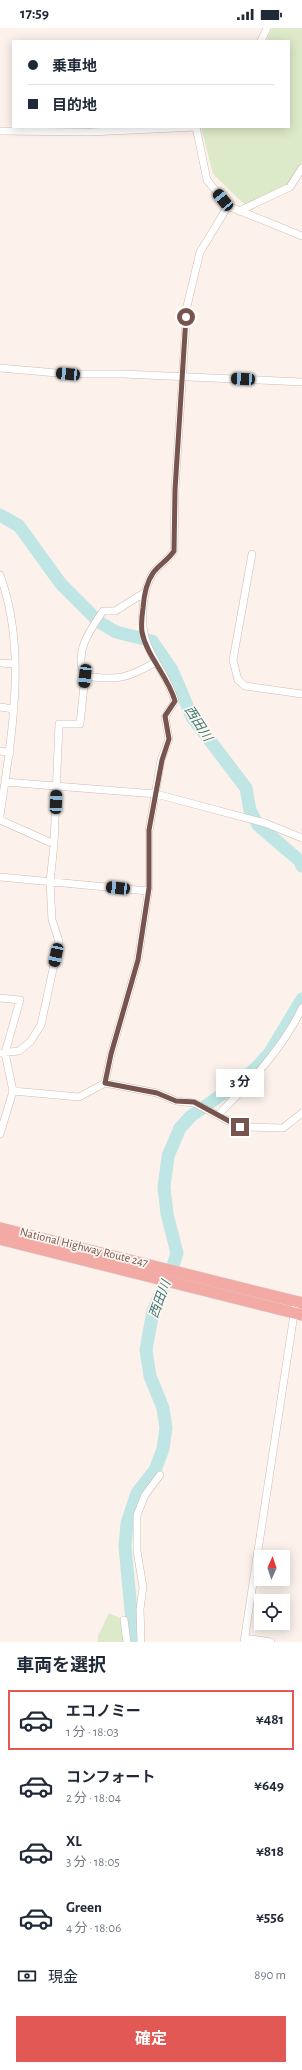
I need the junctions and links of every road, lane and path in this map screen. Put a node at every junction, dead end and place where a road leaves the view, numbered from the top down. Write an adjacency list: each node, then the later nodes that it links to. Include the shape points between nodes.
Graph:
1 (267, 28): 2 (street)
2 (261, 40)
3 (175, 128): 5 (street, via 90,132)
4 (196, 128): 7 (street, via 207,180)
5 (0, 131)
6 (302, 168): 8 (street, via 290,187)
7 (228, 206): 8 (street); 11 (street, via 200,252 187,306)
8 (239, 211): 9 (street)
9 (302, 236)
10 (0, 368): 11 (street, via 68,374)
11 (182, 377): 12 (street); 15 (street, via 174,551 154,572)
12 (302, 382)
13 (252, 554): 20 (street, via 233,660 238,680 245,686)
14 (0, 575): 18 (street, via 14,630)
15 (144, 593): 16 (street, via 142,631); 19 (street, via 115,610 103,611 87,633 80,663)
16 (156, 662): 19 (street, via 133,675 110,680); 27 (street, via 171,687 175,701 165,716 169,739)
17 (0, 663): 18 (street)
18 (14, 664): 22 (street)
19 (85, 676): 26 (street, via 80,724 59,724)
20 (302, 694)
21 (0, 707): 22 (street)
22 (14, 709): 24 (street)
23 (0, 751): 24 (street)
24 (10, 753): 25 (street)
25 (5, 782): 26 (street); 28 (street)
26 (56, 787): 27 (street); 31 (street)
27 (156, 794): 30 (street, via 262,823); 34 (street, via 149,830)
28 (0, 816)
29 (0, 820): 31 (street)
30 (302, 838)
31 (54, 844): 33 (street)
32 (0, 877): 33 (street)
33 (50, 882): 34 (street); 37 (street, via 52,920 59,941 40,1025 30,1042 19,1051)
34 (148, 891): 38 (street, via 138,960)
35 (0, 998): 37 (street, via 20,1000)
36 (302, 1008): 41 (street, via 293,1027 262,1070)
37 (2, 1053): 39 (street)
38 (105, 1083): 39 (street, via 79,1097); 41 (street, via 197,1104)
39 (13, 1091): 42 (street)
40 (302, 1113): 41 (street, via 287,1126 276,1129 240,1127)
41 (218, 1115)
42 (0, 1134)
43 (0, 1228): 45 (highway, National Highway Route 247, via 185,1273)
44 (0, 1239): 45 (highway, National Highway Route 247, via 160,1280)
45 (299, 1308): 48 (street)
46 (160, 1475): 50 (street, via 145,1494 137,1515 137,1551 143,1587 140,1609)
47 (124, 1620): 49 (street)
48 (245, 1640): 51 (street)
49 (127, 1642)
50 (141, 1642)
51 (272, 1642)

